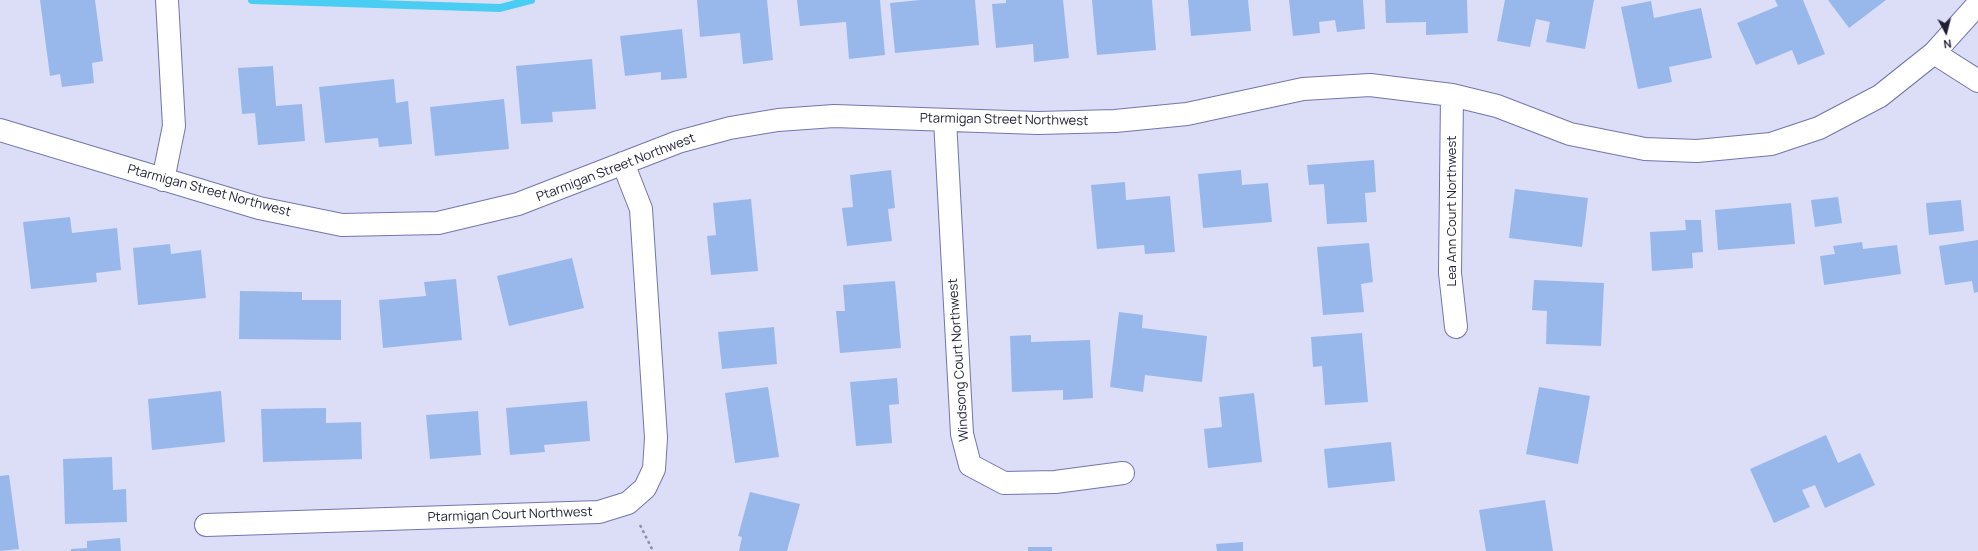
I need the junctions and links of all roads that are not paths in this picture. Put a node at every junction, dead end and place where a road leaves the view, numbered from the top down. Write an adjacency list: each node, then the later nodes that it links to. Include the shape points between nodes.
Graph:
1 (167, 0): 9 (street, via 174,126)
2 (1978, 4): 3 (street, Ptarmigan Street Northwest)
3 (1934, 53): 4 (street); 5 (street, Ptarmigan Street Northwest, via 1880,96 1819,128 1771,144 1697,151 1645,149 1570,134 1497,106)
4 (1978, 80)
5 (1452, 95): 6 (street, Ptarmigan Street Northwest, via 1370,85 1303,89 1187,114 1115,121 1038,123); 10 (street, Lea Ann Court Northwest, via 1450,273)
6 (945, 120): 8 (street, Ptarmigan Street Northwest, via 834,116 778,120 730,128 678,142); 11 (street, Windsong Court Northwest, via 962,434 970,465 1004,483 1055,482)
7 (0, 130): 9 (street, Ptarmigan Street Northwest)
8 (623, 163): 9 (street, Ptarmigan Street Northwest, via 518,204 438,223 342,225 259,208); 12 (street, Ptarmigan Court Northwest, via 641,209 656,438 654,469 645,488 628,503 598,512)
9 (163, 180)
10 (1456, 327)
11 (1123, 473)
12 (206, 525)

